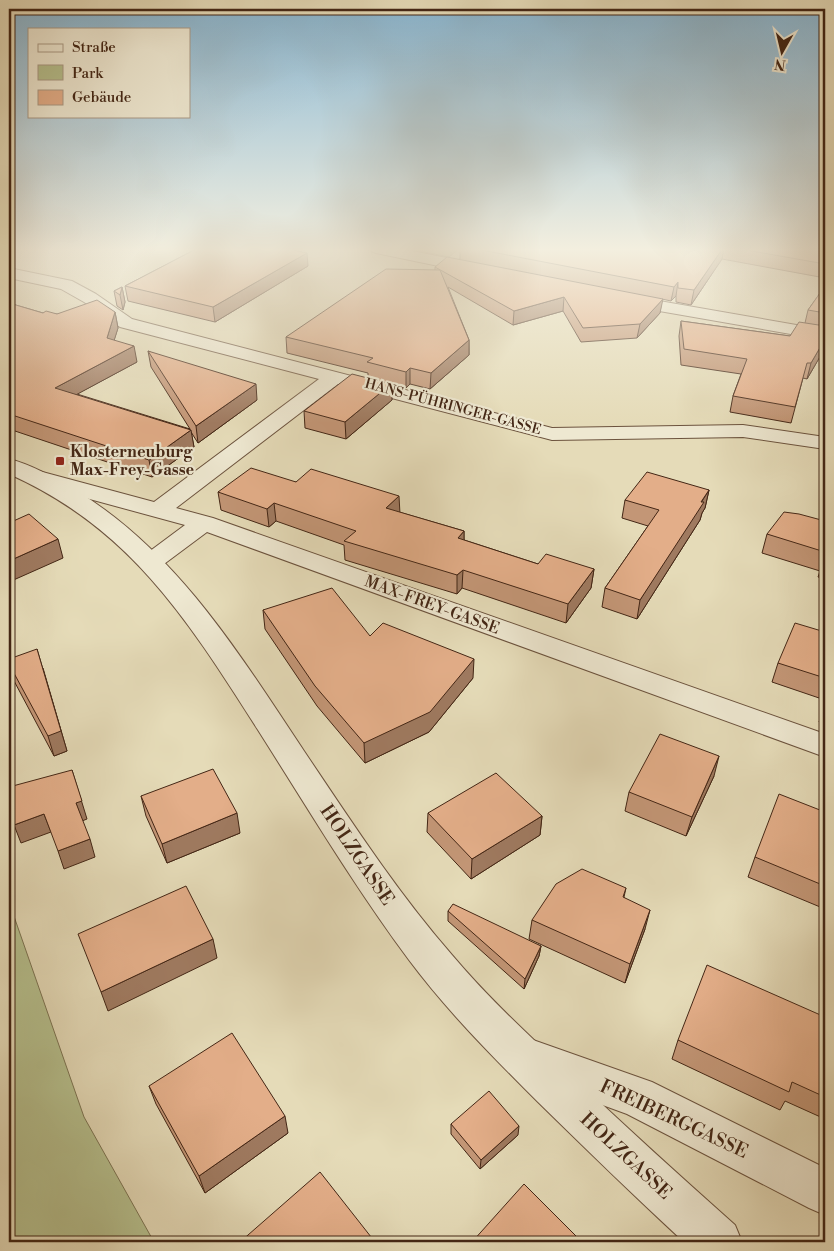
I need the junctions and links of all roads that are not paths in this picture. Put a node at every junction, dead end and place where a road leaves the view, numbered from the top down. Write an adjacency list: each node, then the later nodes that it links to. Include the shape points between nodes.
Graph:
1 (102, 306): 4 (street, HANS-PÜHRINGER-GASSE, via 126,323)
2 (662, 306): 3 (street)
3 (825, 335)
4 (335, 376): 5 (street, HANS-PÜHRINGER-GASSE, via 552,434 743,431); 7 (street)
5 (825, 443)
6 (22, 472): 7 (street, MAX-FREY-GASSE); 9 (street, HOLZGASSE, via 99,518)
7 (159, 510): 8 (street, MAX-FREY-GASSE)
8 (204, 524): 9 (street); 10 (street, MAX-FREY-GASSE)
9 (151, 562): 11 (street, HOLZGASSE, via 207,631 356,855 423,949 464,998)
10 (825, 746)
11 (520, 1055): 12 (street, FREIBERGGASSE, via 637,1097); 13 (street, HOLZGASSE)
12 (825, 1192)
13 (718, 1242)

